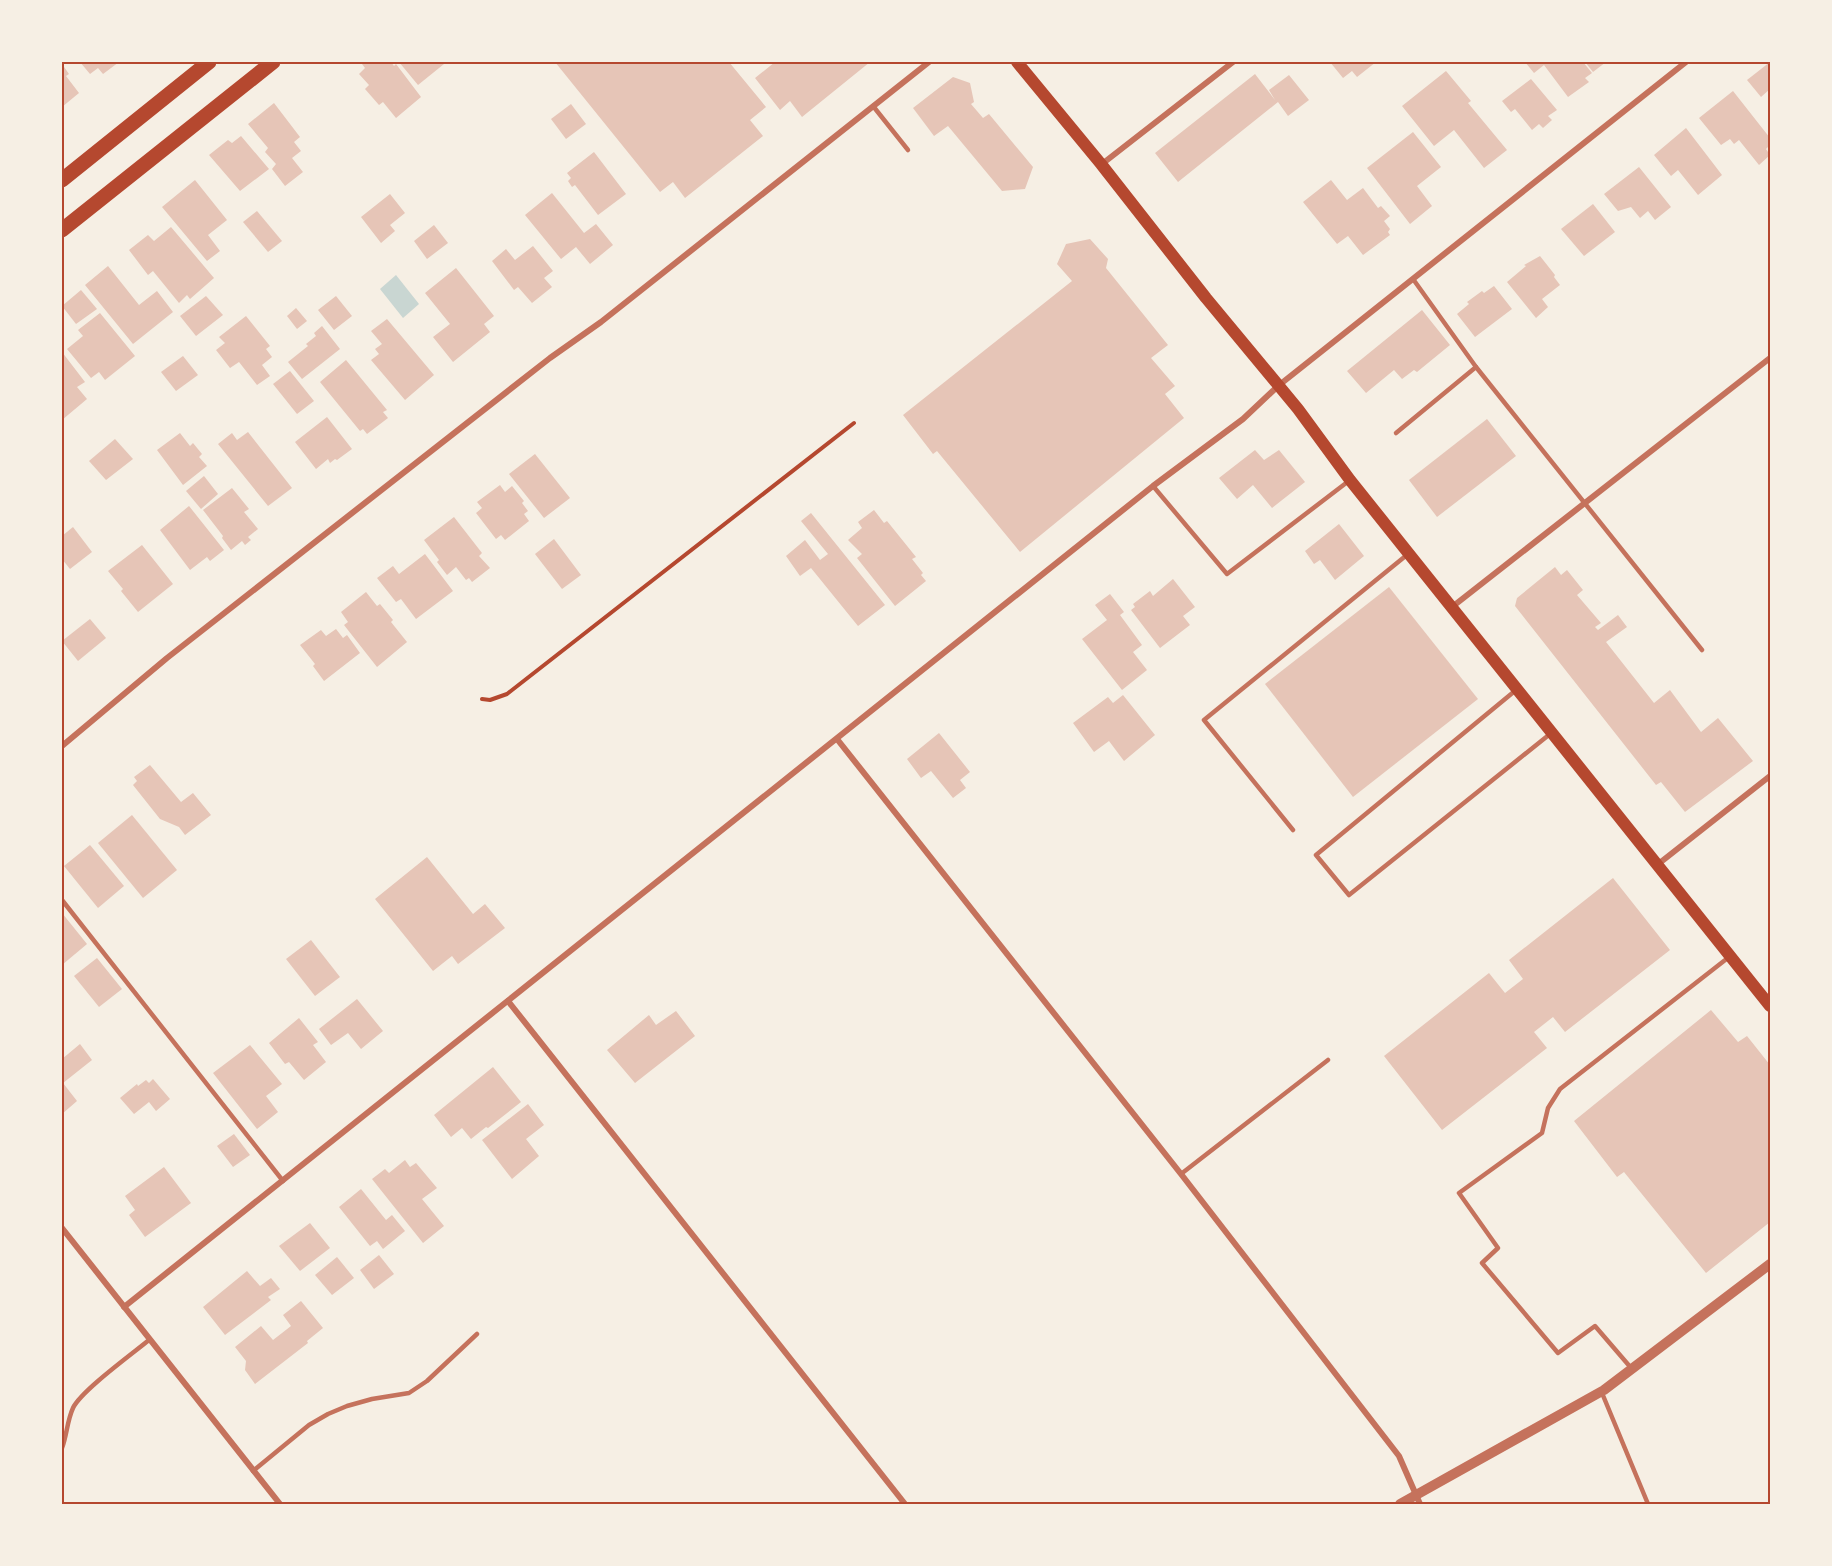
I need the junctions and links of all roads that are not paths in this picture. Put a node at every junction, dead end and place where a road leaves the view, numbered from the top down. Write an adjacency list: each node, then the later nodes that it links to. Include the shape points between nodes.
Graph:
1 (209, 62): 10 (main road)
2 (273, 62): 11 (main road)
3 (929, 62): 7 (street)
4 (1017, 62): 9 (main road)
5 (1233, 62): 9 (street)
6 (1686, 62): 12 (street)
7 (873, 106): 8 (lane); 26 (street, via 176,651)
8 (908, 150)
9 (1101, 164): 15 (main road)
10 (62, 180)
11 (62, 230)
12 (1413, 279): 14 (lane); 15 (street)
13 (1770, 358): 19 (street)
14 (1476, 367): 16 (lane); 19 (lane)
15 (1278, 386): 17 (main road); 18 (street, via 1250,413)
16 (1396, 433)
17 (1350, 480): 18 (lane, via 1227,574); 20 (main road)
18 (1153, 486): 25 (street)
19 (1585, 503): 21 (street); 22 (lane)
20 (1408, 554): 21 (main road); 28 (lane, via 1204,720)
21 (1451, 608): 23 (main road)
22 (1702, 650)
23 (1516, 690): 24 (main road); 24 (lane, via 1316,855 1349,895)
24 (1551, 733): 29 (main road)
25 (837, 739): 32 (street); 35 (street)
26 (62, 746)
27 (1770, 776): 29 (street)
28 (1293, 830)
29 (1657, 866): 31 (main road)
30 (62, 900): 36 (lane)
31 (1730, 956): 33 (main road); 42 (lane, via 1560,1089 1548,1108 1542,1133 1459,1193 1498,1248 1482,1263 1558,1353 1595,1326)
32 (508, 1001): 36 (street); 48 (street)
33 (1770, 1006)
34 (1328, 1060): 35 (lane)
35 (1181, 1174): 46 (street, via 1399,1456)
36 (283, 1180): 39 (street)
37 (62, 1228): 39 (street)
38 (1770, 1264): 42 (street)
39 (124, 1307): 41 (street)
40 (477, 1334): 45 (lane, via 409,1393 328,1414)
41 (149, 1340): 44 (lane, via 78,1398); 45 (street)
42 (1632, 1369): 43 (street)
43 (1601, 1392): 46 (street); 50 (lane)
44 (62, 1448)
45 (254, 1471): 47 (street)
46 (1418, 1500): 49 (street)
47 (280, 1504)
48 (905, 1504)
49 (1400, 1504)
50 (1648, 1504)

